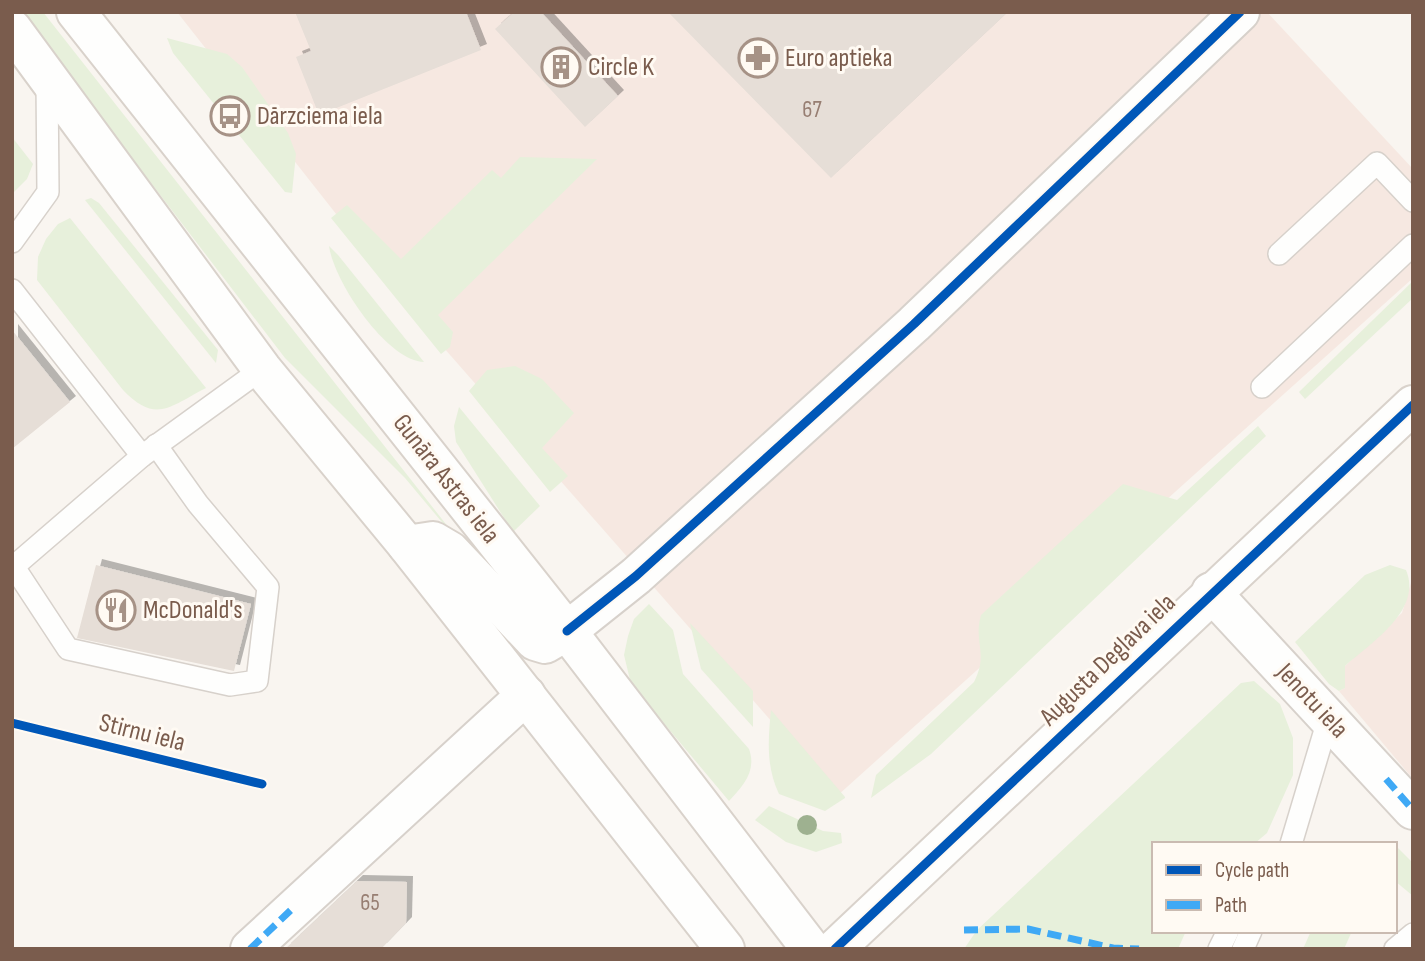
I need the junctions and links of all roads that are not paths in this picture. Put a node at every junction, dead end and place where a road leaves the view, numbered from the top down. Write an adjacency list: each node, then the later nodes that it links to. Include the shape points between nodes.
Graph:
1 (76, 12): 17 (main road, Gunāra Astras iela)
2 (1240, 12): 17 (main road, via 914,324 636,576)
3 (12, 29): 4 (main road)
4 (47, 78): 6 (lane, via 48,192); 10 (main road)
5 (1413, 201): 8 (lane, via 1377,163)
6 (12, 242)
7 (1413, 245): 11 (lane)
8 (1279, 254)
9 (12, 290): 13 (lane)
10 (262, 369): 13 (lane); 14 (main road)
11 (1262, 387)
12 (1413, 405): 16 (main road, Augusta Deglava iela)
13 (149, 450): 15 (lane); 15 (lane, via 268,587 257,681 230,684 68,649)
14 (407, 545): 17 (main road, via 433,541 450,551 535,641 545,644); 18 (main road)
15 (13, 568)
16 (1211, 592): 19 (main road, Jenotu iela); 28 (main road, Augusta Deglava iela)
17 (567, 631): 27 (main road, Gunāra Astras iela)
18 (526, 695): 25 (main road); 26 (main road)
19 (1328, 720): 20 (main road, Jenotu iela); 21 (lane)
20 (1413, 810)
21 (1292, 842)
22 (1226, 933): 29 (lane)
23 (1250, 933): 30 (lane)
24 (1413, 934): 31 (lane)
25 (250, 949)
26 (725, 949)
27 (811, 949)
28 (835, 949)
29 (1219, 949)
30 (1242, 949)
31 (1395, 949)

